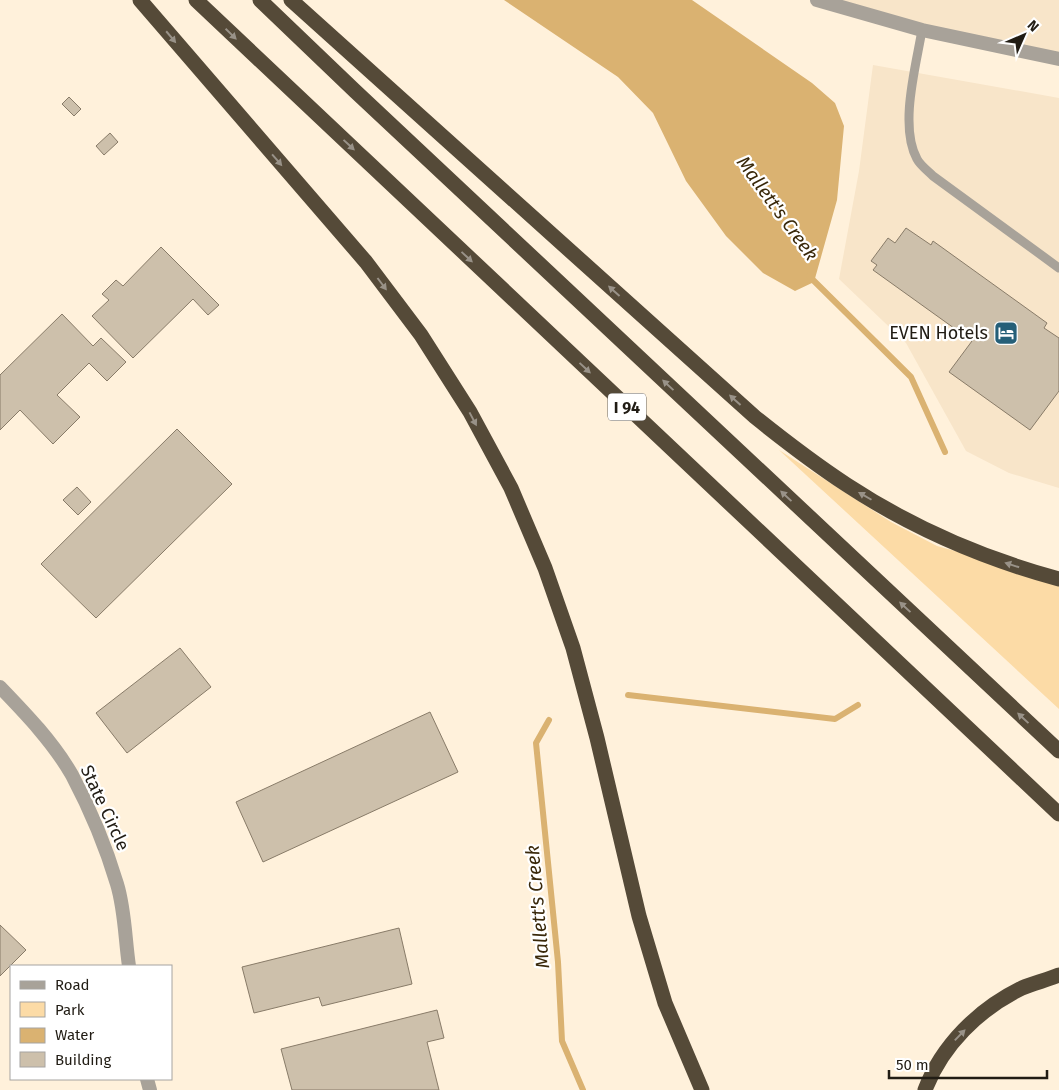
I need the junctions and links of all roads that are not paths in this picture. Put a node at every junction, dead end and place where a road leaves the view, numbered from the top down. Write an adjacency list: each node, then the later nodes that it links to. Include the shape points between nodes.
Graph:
1 (140, 0): 15 (highway, one-way to 15, via 366,262 421,335 470,412 511,488 545,568 573,648 639,916 665,1003)
2 (196, 0): 12 (highway, I 94, one-way to 12)
3 (260, 0): 11 (highway, I 94, one-way to 3)
4 (291, 0): 9 (highway, one-way to 4, via 945,539 848,486 805,457 755,417)
5 (817, 0): 6 (street)
6 (922, 30): 7 (street); 8 (lane, via 908,117 908,135 917,160 933,176)
7 (1059, 59)
8 (1059, 268)
9 (1059, 578)
10 (0, 687): 13 (street, State Circle, via 35,724 71,774 96,825 118,885)
11 (1059, 751)
12 (1059, 814)
13 (129, 965)
14 (1059, 976): 16 (highway, one-way to 14, via 931,1074 958,1036 993,1005 1023,988)
15 (702, 1090)
16 (925, 1090)

